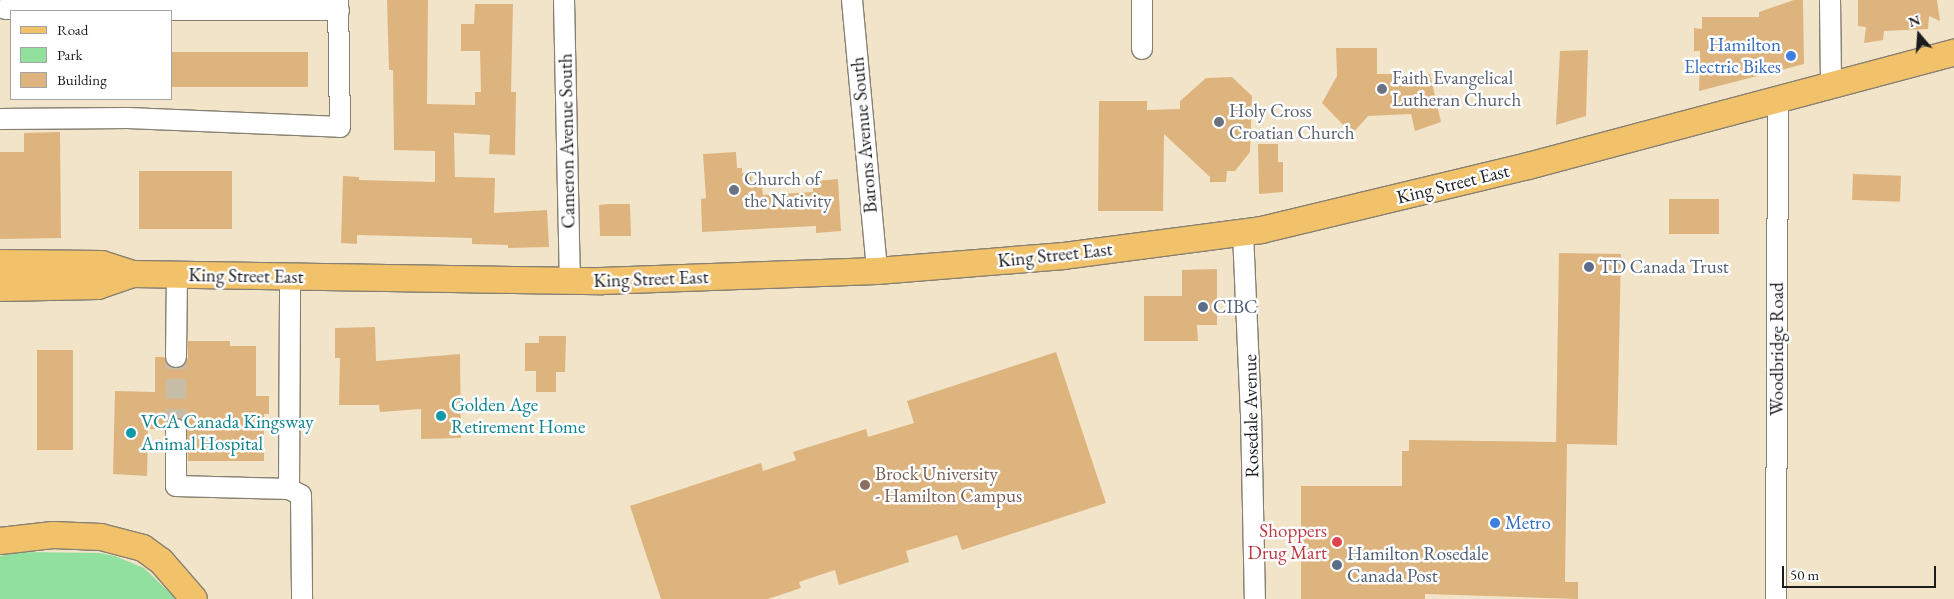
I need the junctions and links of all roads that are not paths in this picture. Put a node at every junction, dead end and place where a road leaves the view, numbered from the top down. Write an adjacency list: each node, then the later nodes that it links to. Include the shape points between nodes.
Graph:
1 (564, 0): 18 (street, Cameron Avenue South)
2 (852, 0): 14 (street, Barons Avenue South)
3 (1142, 0): 7 (street)
4 (1830, 0): 9 (street)
5 (339, 5): 6 (street); 11 (street, via 340,126 128,118)
6 (5, 9)
7 (1142, 48)
8 (1954, 54): 9 (main road, King Street East)
9 (1831, 84): 10 (main road, King Street East)
10 (1778, 98): 12 (main road, King Street East, via 1528,166); 29 (street, Woodbridge Road)
11 (0, 119)
12 (1243, 233): 14 (main road, King Street East, via 1064,256); 28 (street, Rosedale Avenue)
13 (0, 263): 15 (main road, King Street East, via 102,264)
14 (877, 271): 18 (main road, King Street East)
15 (133, 274): 16 (main road, King Street East); 20 (main road, King Street East, via 98,286)
16 (177, 275): 17 (main road, King Street East); 22 (street)
17 (290, 277): 18 (main road, King Street East); 24 (street)
18 (570, 281)
19 (0, 288): 20 (main road, King Street East)
20 (28, 288): 21 (main road)
21 (0, 297)
22 (176, 357)
23 (176, 429): 24 (street, via 176,486)
24 (289, 489): 27 (street, via 301,495)
25 (0, 541): 26 (main road, via 53,535 101,537 143,548 161,561)
26 (194, 599)
27 (302, 599)
28 (1255, 599)
29 (1776, 599)

